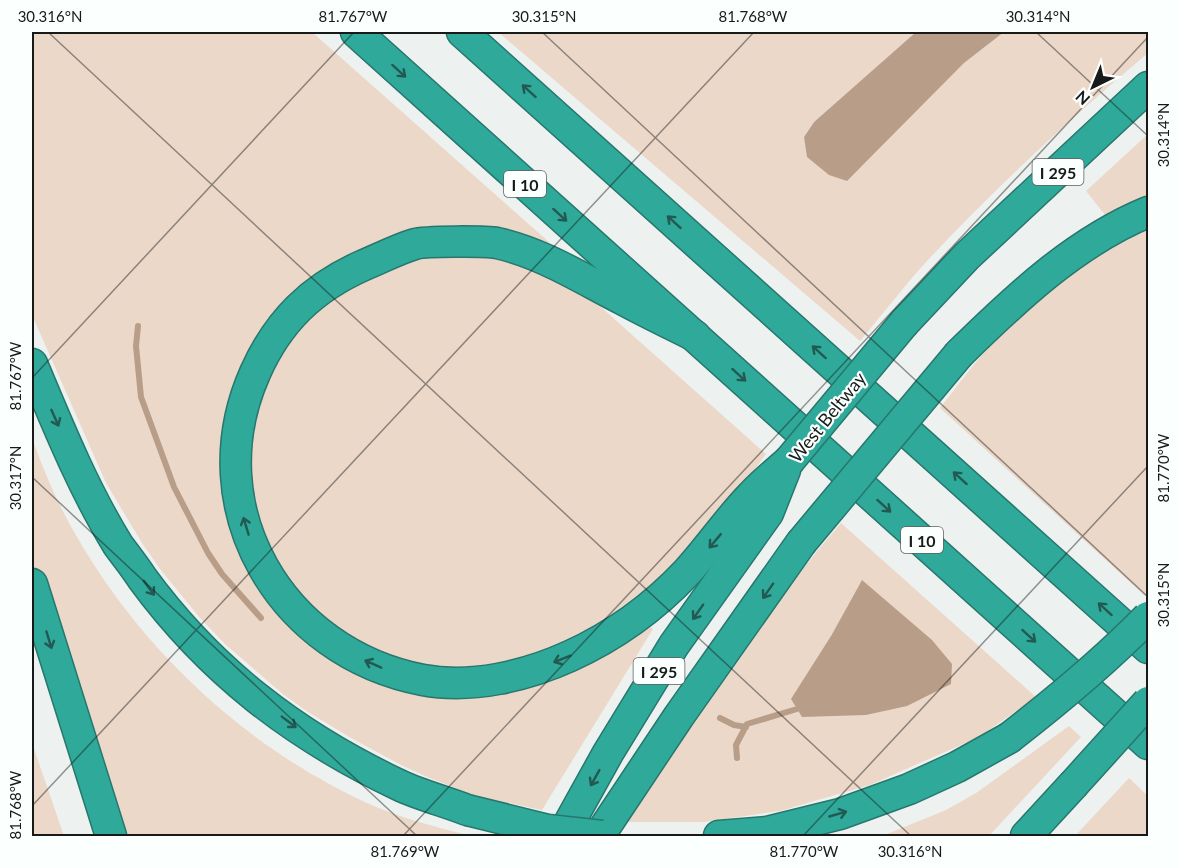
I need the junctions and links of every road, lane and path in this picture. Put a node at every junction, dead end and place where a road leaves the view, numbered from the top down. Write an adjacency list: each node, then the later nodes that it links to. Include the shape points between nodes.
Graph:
1 (356, 32): 5 (highway, I 10, one-way to 5)
2 (462, 32): 10 (highway, one-way to 2)
3 (1149, 87): 7 (highway, West Beltway / I 295, bridge, via 967,256 904,323 789,461)
4 (1149, 212): 15 (highway, one-way to 15, bridge, via 1120,224 1070,257 1012,303 959,354 801,543 679,716)
5 (695, 336): 7 (highway, one-way to 5, via 656,602 627,623 570,656 497,680 425,680 381,668 348,653 314,630 288,604 269,580 252,547 237,488 235,459 246,392 279,330 319,289 347,273 417,243 494,242 552,261); 12 (highway, I 10, one-way to 12)
6 (32, 364): 15 (highway, one-way to 15, bridge, via 82,480 119,546 163,606 241,687 301,732 401,786 467,810 548,830)
7 (760, 504): 14 (highway, I 295, one-way to 14, via 608,753)
8 (32, 584): 13 (highway, one-way to 13)
9 (1149, 617): 16 (highway, one-way to 9, bridge, via 767,832 840,814 957,767 1009,738 1115,651)
10 (1149, 648)
11 (1149, 702): 17 (highway, bridge)
12 (1149, 744)
13 (111, 837)
14 (562, 837)
15 (600, 837)
16 (719, 837)
17 (1026, 837)

